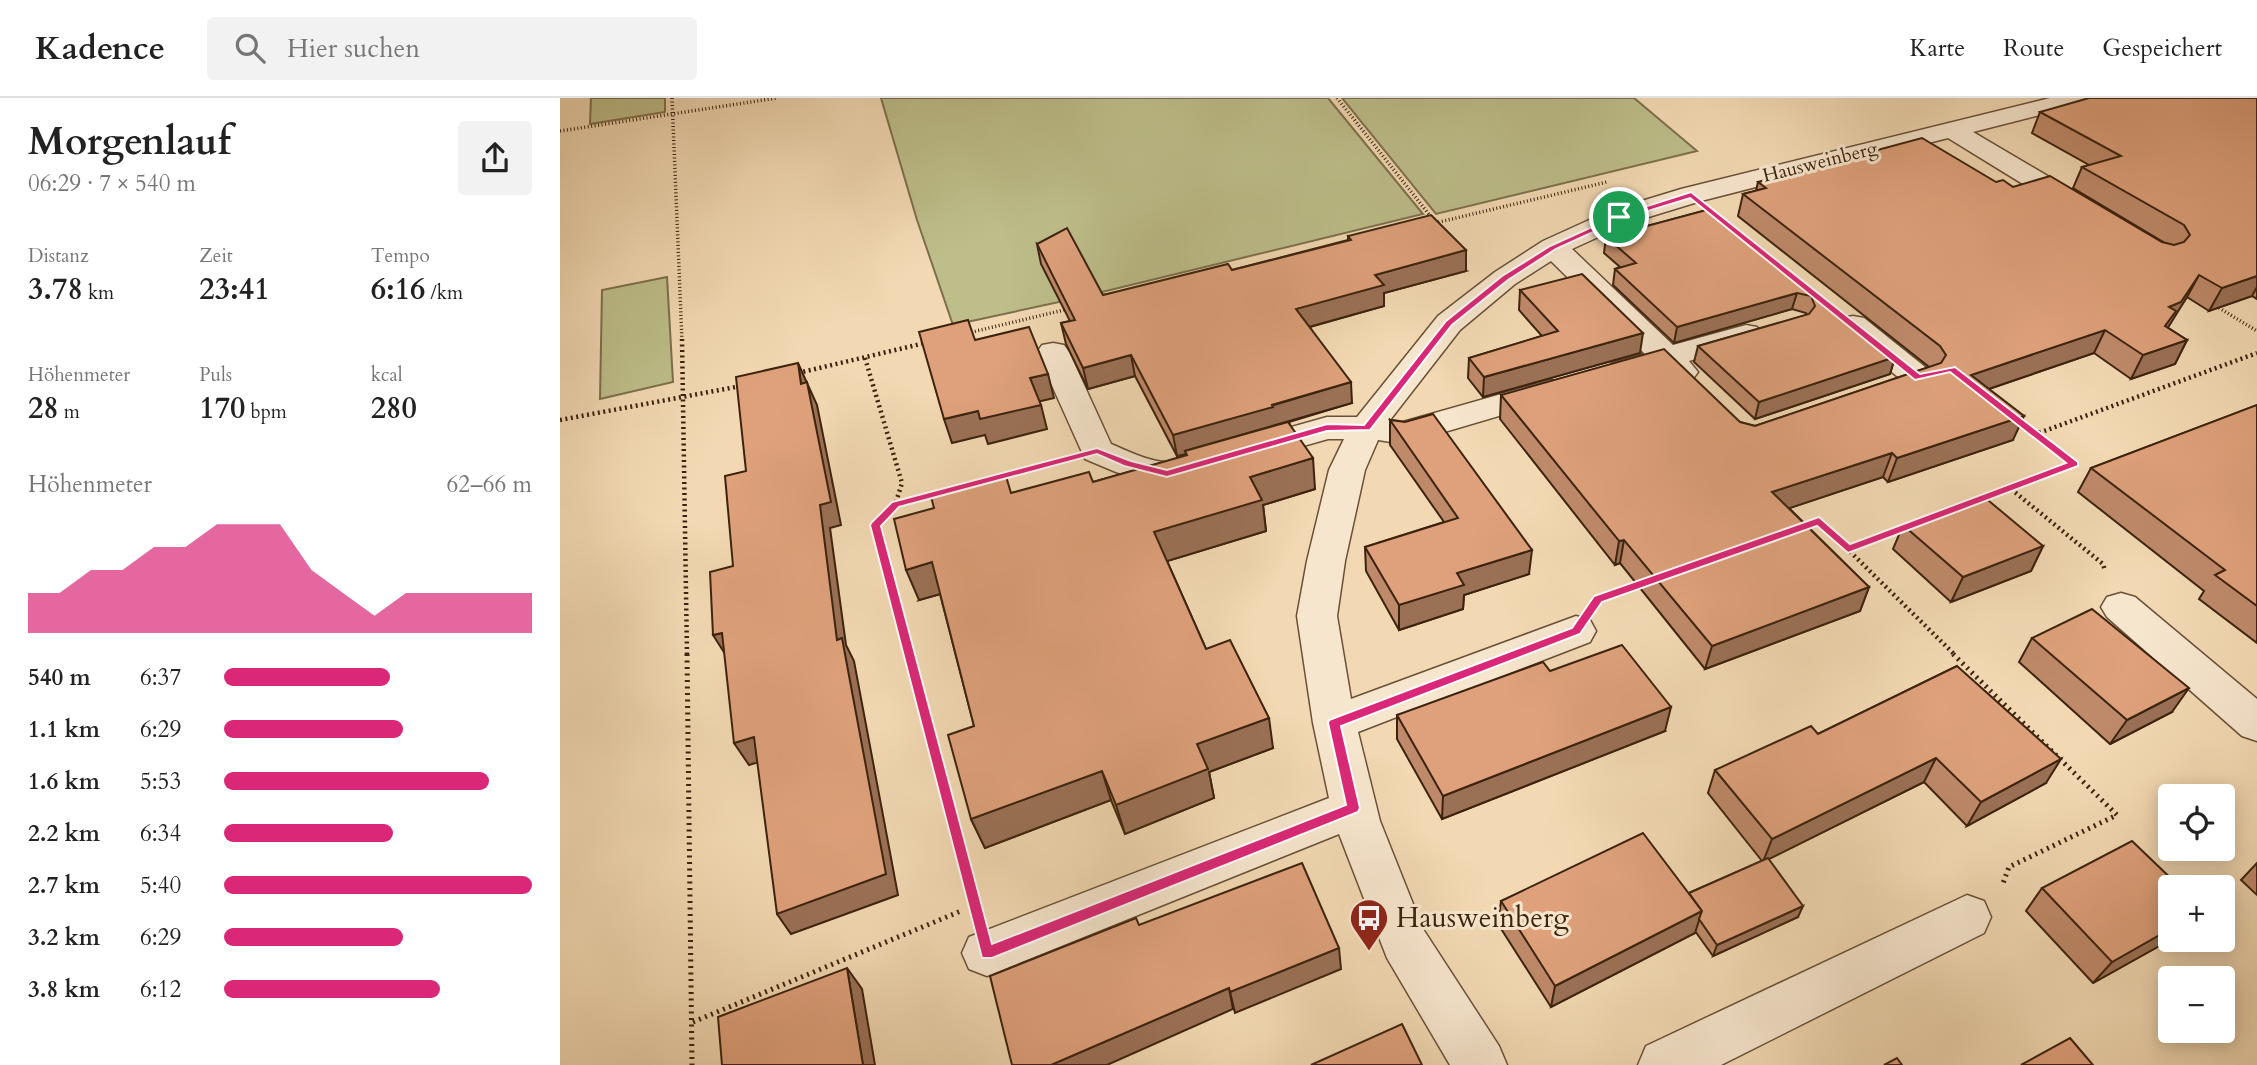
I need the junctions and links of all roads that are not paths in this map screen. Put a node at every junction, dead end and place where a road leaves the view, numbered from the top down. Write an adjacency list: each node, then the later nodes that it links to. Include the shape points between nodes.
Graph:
1 (2079, 98): 2 (street, Hausweinberg)
2 (1950, 129): 3 (street, Hausweinberg); 5 (street)
3 (1691, 195): 4 (street); 6 (street, Hausweinberg, via 1619,217)
4 (1723, 221)
5 (2103, 221)
6 (1553, 247): 10 (street); 13 (street, Hausweinberg, via 1449,323)
7 (1832, 308): 11 (street, via 1919,378)
8 (1780, 324): 10 (street)
9 (1053, 352): 13 (street, via 1097,451 1167,474 1327,428)
10 (1667, 357): 12 (street); 13 (street, via 1404,432)
11 (1879, 391)
12 (1703, 392)
13 (1366, 428): 16 (street, Hausweinberg, via 1347,470 1317,616)
14 (2121, 607): 17 (street)
15 (1576, 631): 16 (street)
16 (1334, 723): 18 (street, Hausweinberg)
17 (2257, 723)
18 (1353, 808): 20 (street); 21 (street, Hausweinberg, via 1404,942)
19 (1967, 917): 22 (street)
20 (987, 953)
21 (1480, 1065)
22 (1665, 1065)

